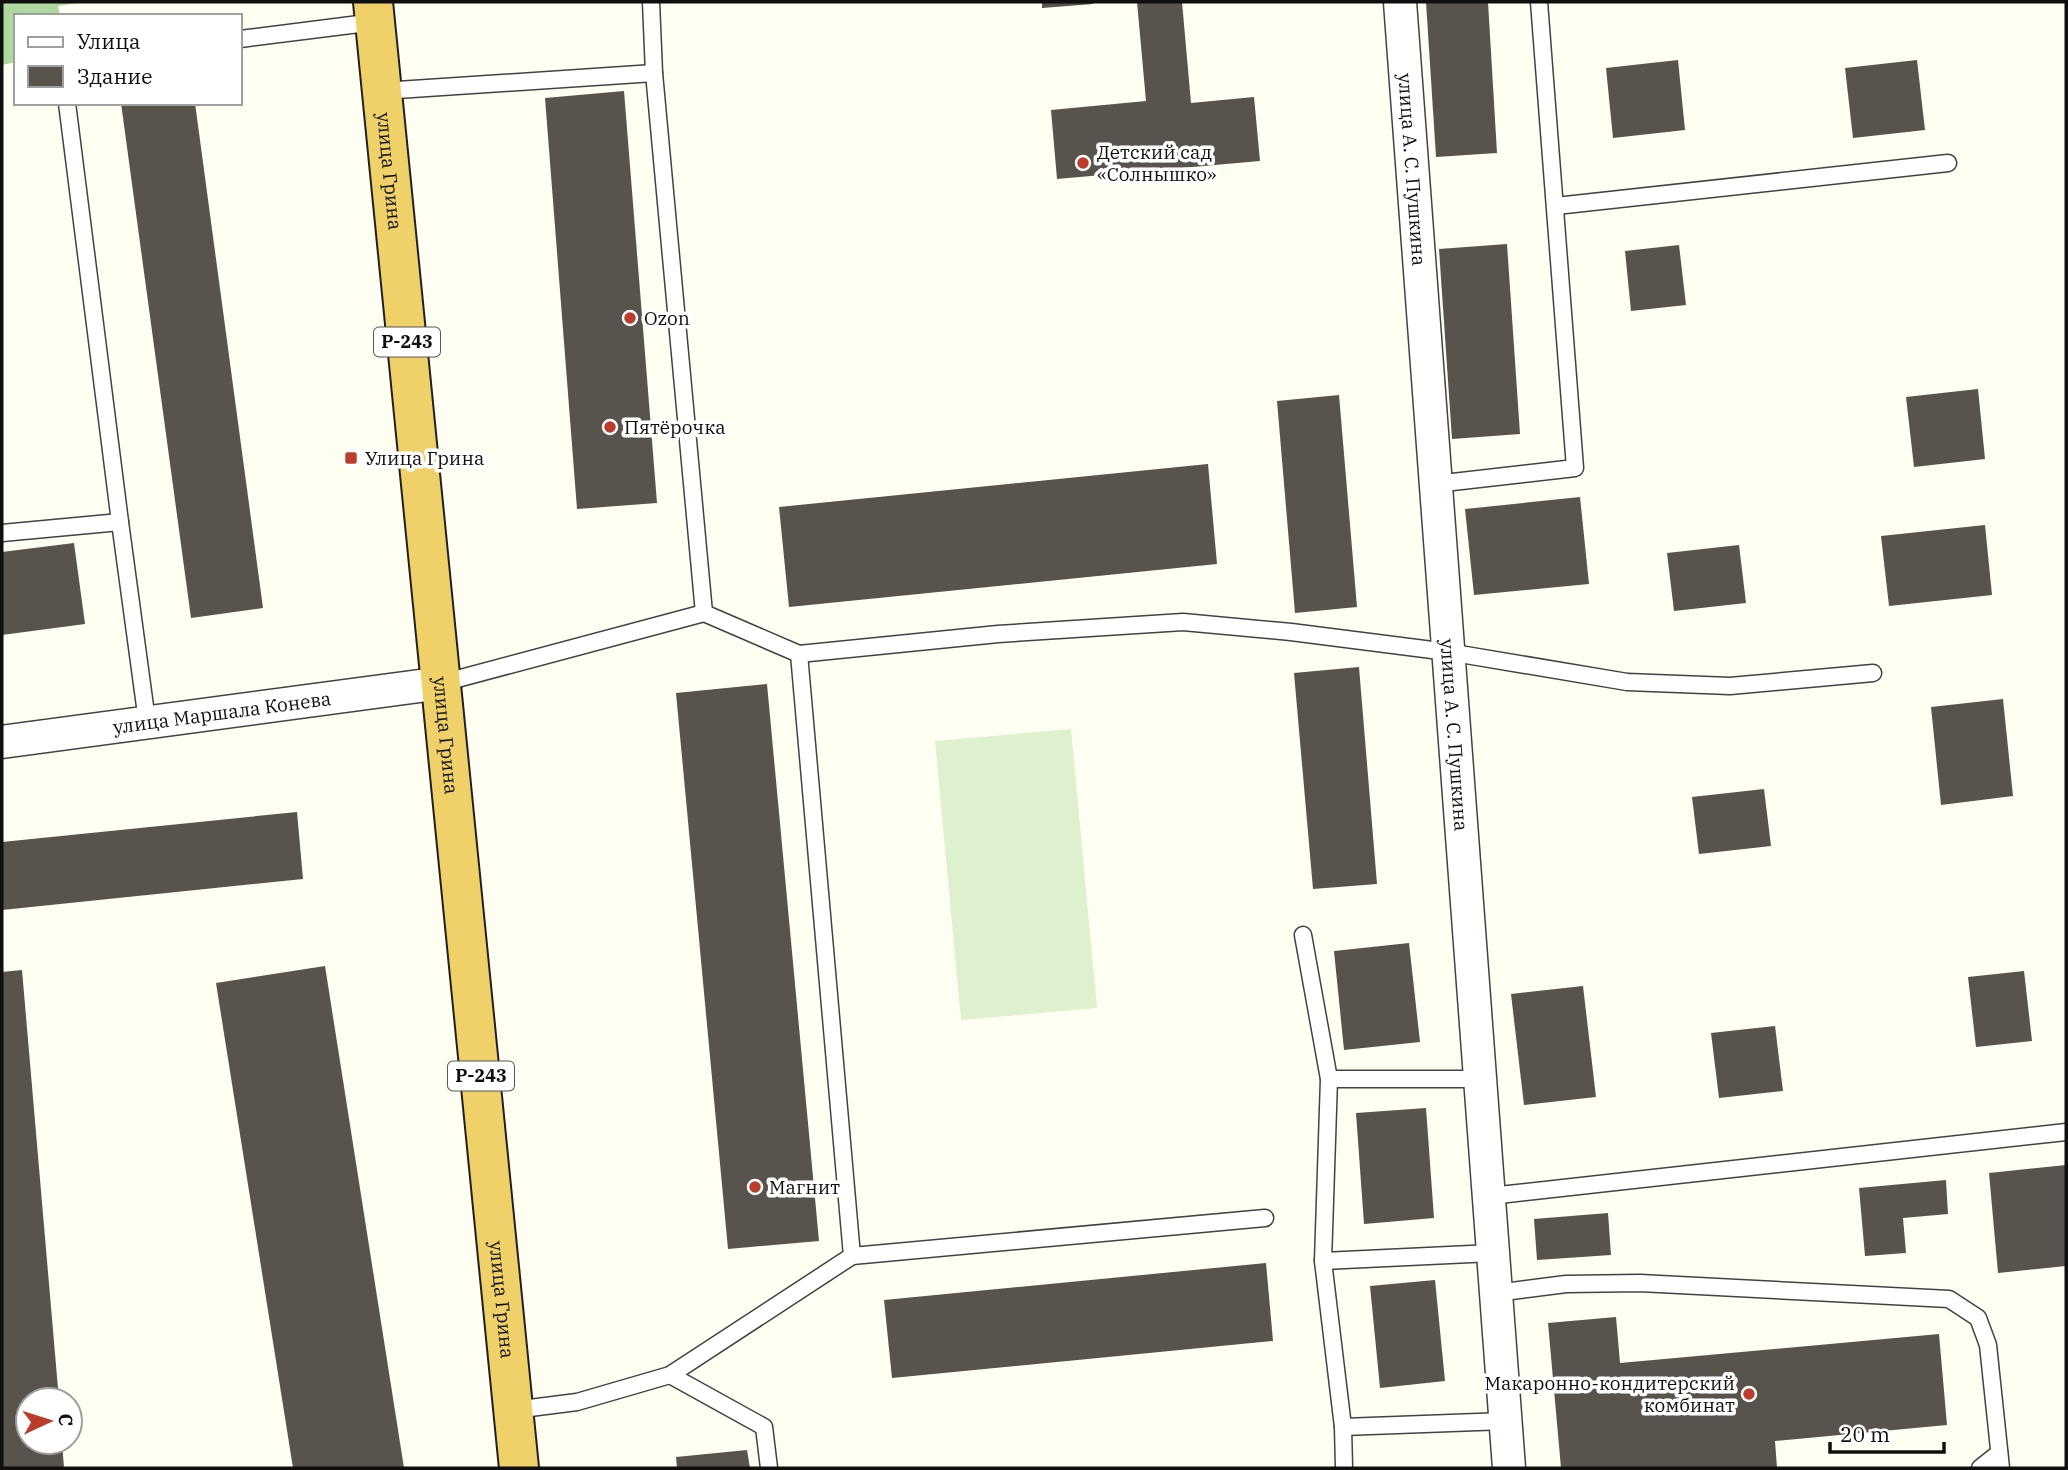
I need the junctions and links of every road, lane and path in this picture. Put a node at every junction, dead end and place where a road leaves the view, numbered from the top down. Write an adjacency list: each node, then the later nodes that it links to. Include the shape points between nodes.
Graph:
1 (651, 2): 6 (lane)
2 (1400, 2): 11 (street, улица А. С. Пушкина)
3 (1539, 2): 10 (lane)
4 (374, 12): 5 (lane); 7 (highway, улица Грина / Р-243)
5 (242, 39)
6 (654, 73): 7 (lane); 14 (lane)
7 (382, 91): 18 (highway, улица Грина / Р-243)
8 (67, 105): 12 (lane)
9 (1948, 163): 10 (lane)
10 (1556, 206): 11 (lane, via 1575,468)
11 (1435, 484): 15 (street, улица А. С. Пушкина)
12 (120, 522): 13 (lane); 19 (lane)
13 (2, 533)
14 (704, 613): 16 (lane); 18 (lane)
15 (1448, 652): 16 (lane, via 1183,622); 17 (lane, via 1627,682 1730,686); 23 (street, улица А. С. Пушкина)
16 (799, 654): 28 (lane)
17 (1873, 673)
18 (442, 683): 19 (street, улица Маршала Конева); 32 (highway, улица Грина / Р-243)
19 (148, 721): 20 (street, улица Маршала Конева)
20 (2, 742)
21 (1303, 935): 22 (lane)
22 (1329, 1079): 23 (lane); 29 (lane)
23 (1480, 1079): 25 (street, улица А. С. Пушкина)
24 (2066, 1132): 25 (lane)
25 (1490, 1196): 27 (street, улица А. С. Пушкина)
26 (1265, 1218): 28 (lane)
27 (1492, 1253): 29 (lane); 30 (street, улица А. С. Пушкина)
28 (852, 1256): 31 (lane)
29 (1323, 1261): 34 (lane)
30 (1496, 1293): 33 (street, улица А. С. Пушкина); 35 (lane, via 1566,1284 1640,1283 1949,1299 1978,1318 1988,1345)
31 (670, 1375): 32 (lane, via 577,1402); 37 (lane, via 764,1427)
32 (513, 1410): 36 (highway, улица Грина / Р-243)
33 (1505, 1421): 34 (lane); 39 (street, улица А. С. Пушкина)
34 (1343, 1427): 38 (lane)
35 (2000, 1461): 40 (lane)
36 (519, 1468)
37 (769, 1468)
38 (1345, 1468)
39 (1509, 1468)
40 (1980, 1468)

